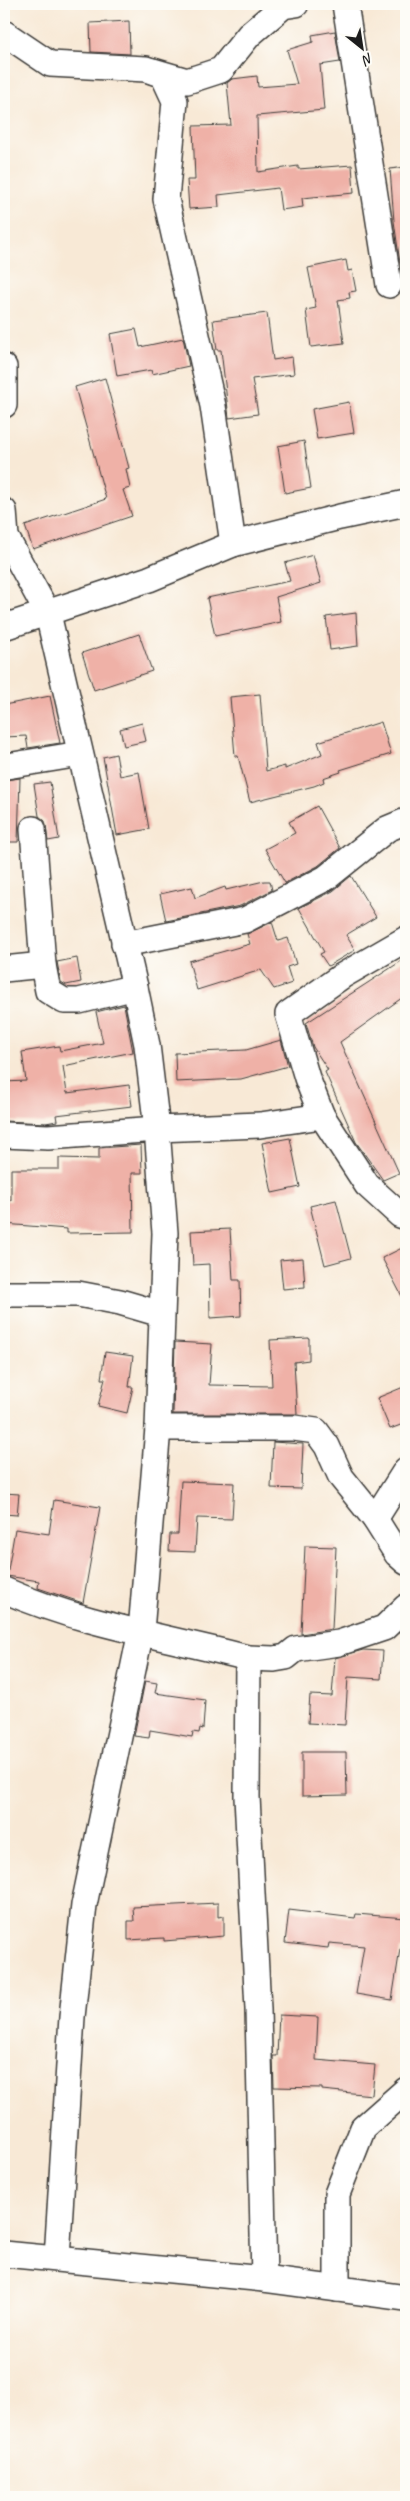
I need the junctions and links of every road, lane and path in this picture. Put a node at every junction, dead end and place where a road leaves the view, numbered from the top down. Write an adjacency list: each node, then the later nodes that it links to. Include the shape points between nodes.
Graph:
1 (296, 4): 4 (street, via 284,6 249,35 221,70 187,81)
2 (345, 4): 5 (street)
3 (4, 34): 4 (street, via 50,64)
4 (146, 69): 10 (street, via 163,75 175,102 166,199 213,406)
5 (389, 284)
6 (4, 367): 7 (street)
7 (4, 405)
8 (406, 503): 10 (street)
9 (4, 511): 11 (street, via 6,538)
10 (233, 544): 11 (street, via 149,579)
11 (48, 614): 12 (street); 13 (street)
12 (4, 627)
13 (80, 754): 14 (street); 18 (street)
14 (7, 766)
15 (406, 821): 18 (street, via 386,830 326,878 245,920)
16 (33, 829): 19 (street)
17 (406, 939): 22 (street, via 342,976 288,1014)
18 (124, 944): 21 (street)
19 (43, 965): 20 (street); 21 (street, via 48,991 64,1001 79,1001)
20 (4, 969)
21 (135, 987): 23 (street, via 147,1045)
22 (322, 1116): 23 (street, via 260,1125); 25 (street, via 366,1185)
23 (157, 1129): 24 (street, via 48,1137); 27 (street, via 165,1234)
24 (4, 1135)
25 (404, 1219)
26 (4, 1294): 27 (street, via 78,1294)
27 (161, 1314): 28 (street)
28 (158, 1428): 30 (street, via 294,1428 316,1431 327,1446 341,1477); 34 (street)
29 (406, 1470): 30 (street)
30 (374, 1519): 31 (street)
31 (406, 1562)
32 (4, 1590): 34 (street, via 25,1599)
33 (406, 1607): 35 (street, via 384,1628 339,1643 296,1649 286,1657 274,1659)
34 (141, 1631): 35 (street); 38 (street, via 84,1905 72,2017)
35 (248, 1658): 39 (street, via 247,1797 258,2009)
36 (406, 2090): 40 (street, via 363,2128 337,2194)
37 (4, 2254): 38 (street)
38 (57, 2258): 39 (street)
39 (264, 2279): 40 (street)
40 (337, 2289): 41 (street)
41 (406, 2298)

